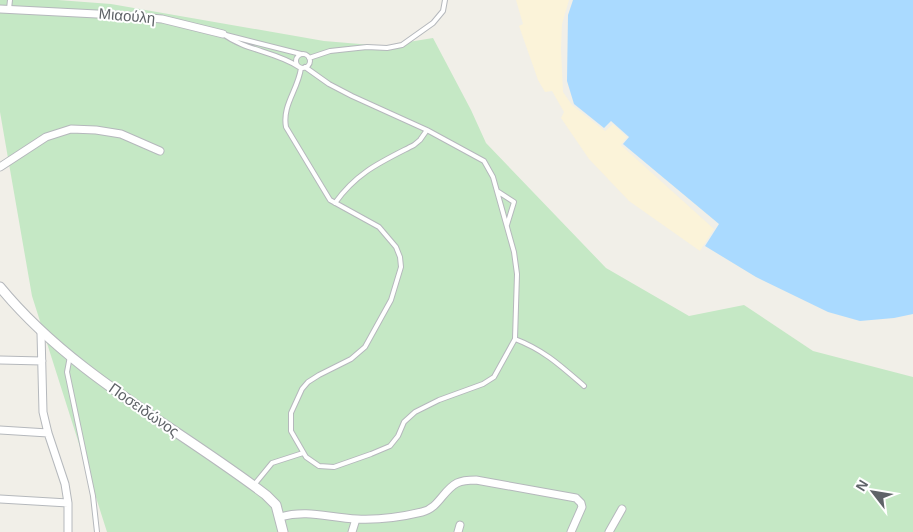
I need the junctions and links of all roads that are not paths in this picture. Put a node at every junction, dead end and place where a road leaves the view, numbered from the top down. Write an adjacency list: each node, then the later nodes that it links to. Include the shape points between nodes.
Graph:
1 (10, 0): 4 (lane)
2 (445, 0): 7 (lane, via 443,10 433,23 402,45 330,51)
3 (0, 9): 4 (street, Μιαούλη)
4 (9, 9): 5 (street, Μιαούλη, via 162,19)
5 (223, 34): 6 (lane); 8 (lane, via 244,46)
6 (301, 54): 7 (lane); 8 (lane, via 296,60)
7 (309, 58): 8 (lane, via 309,64)
8 (302, 67): 9 (lane, via 346,93); 13 (lane, via 284,120 327,196)
9 (427, 130): 12 (lane, via 484,161); 13 (lane, via 414,145 365,171)
10 (160, 151): 11 (street, via 121,134 71,129 46,137)
11 (0, 167)
12 (497, 191): 14 (lane); 14 (lane, via 514,202)
13 (335, 203): 24 (lane, via 374,224 388,236 396,247 401,267 392,300 365,347 351,360 319,375 302,389 291,412 290,423)
14 (507, 226): 17 (lane, via 517,274)
15 (2, 291): 16 (street, Ποσειδώνος)
16 (41, 333): 18 (street, Ποσειδώνος); 20 (street)
17 (515, 339): 21 (lane, via 551,357); 24 (lane, via 489,381 415,412 404,422 395,441 384,449 326,468 312,462)
18 (70, 356): 25 (street, Ποσειδώνος); 32 (lane, via 67,372 93,496)
19 (0, 360): 20 (street)
20 (42, 361): 23 (street, via 43,412)
21 (584, 386)
22 (0, 430): 23 (street)
23 (48, 432): 27 (street)
24 (303, 453): 25 (lane, via 272,462)
25 (254, 485): 29 (street, Ποσειδώνος, via 276,505)
26 (0, 498): 27 (street)
27 (68, 503): 31 (street)
28 (622, 509): 36 (street)
29 (280, 517): 30 (street, via 304,513); 33 (street, Ποσειδώνος)
30 (356, 519): 34 (street); 35 (street, via 424,511 438,503 457,483 476,480 576,498 582,507)
31 (68, 532)
32 (97, 532)
33 (283, 532)
34 (352, 532)
35 (570, 532)
36 (609, 532)

